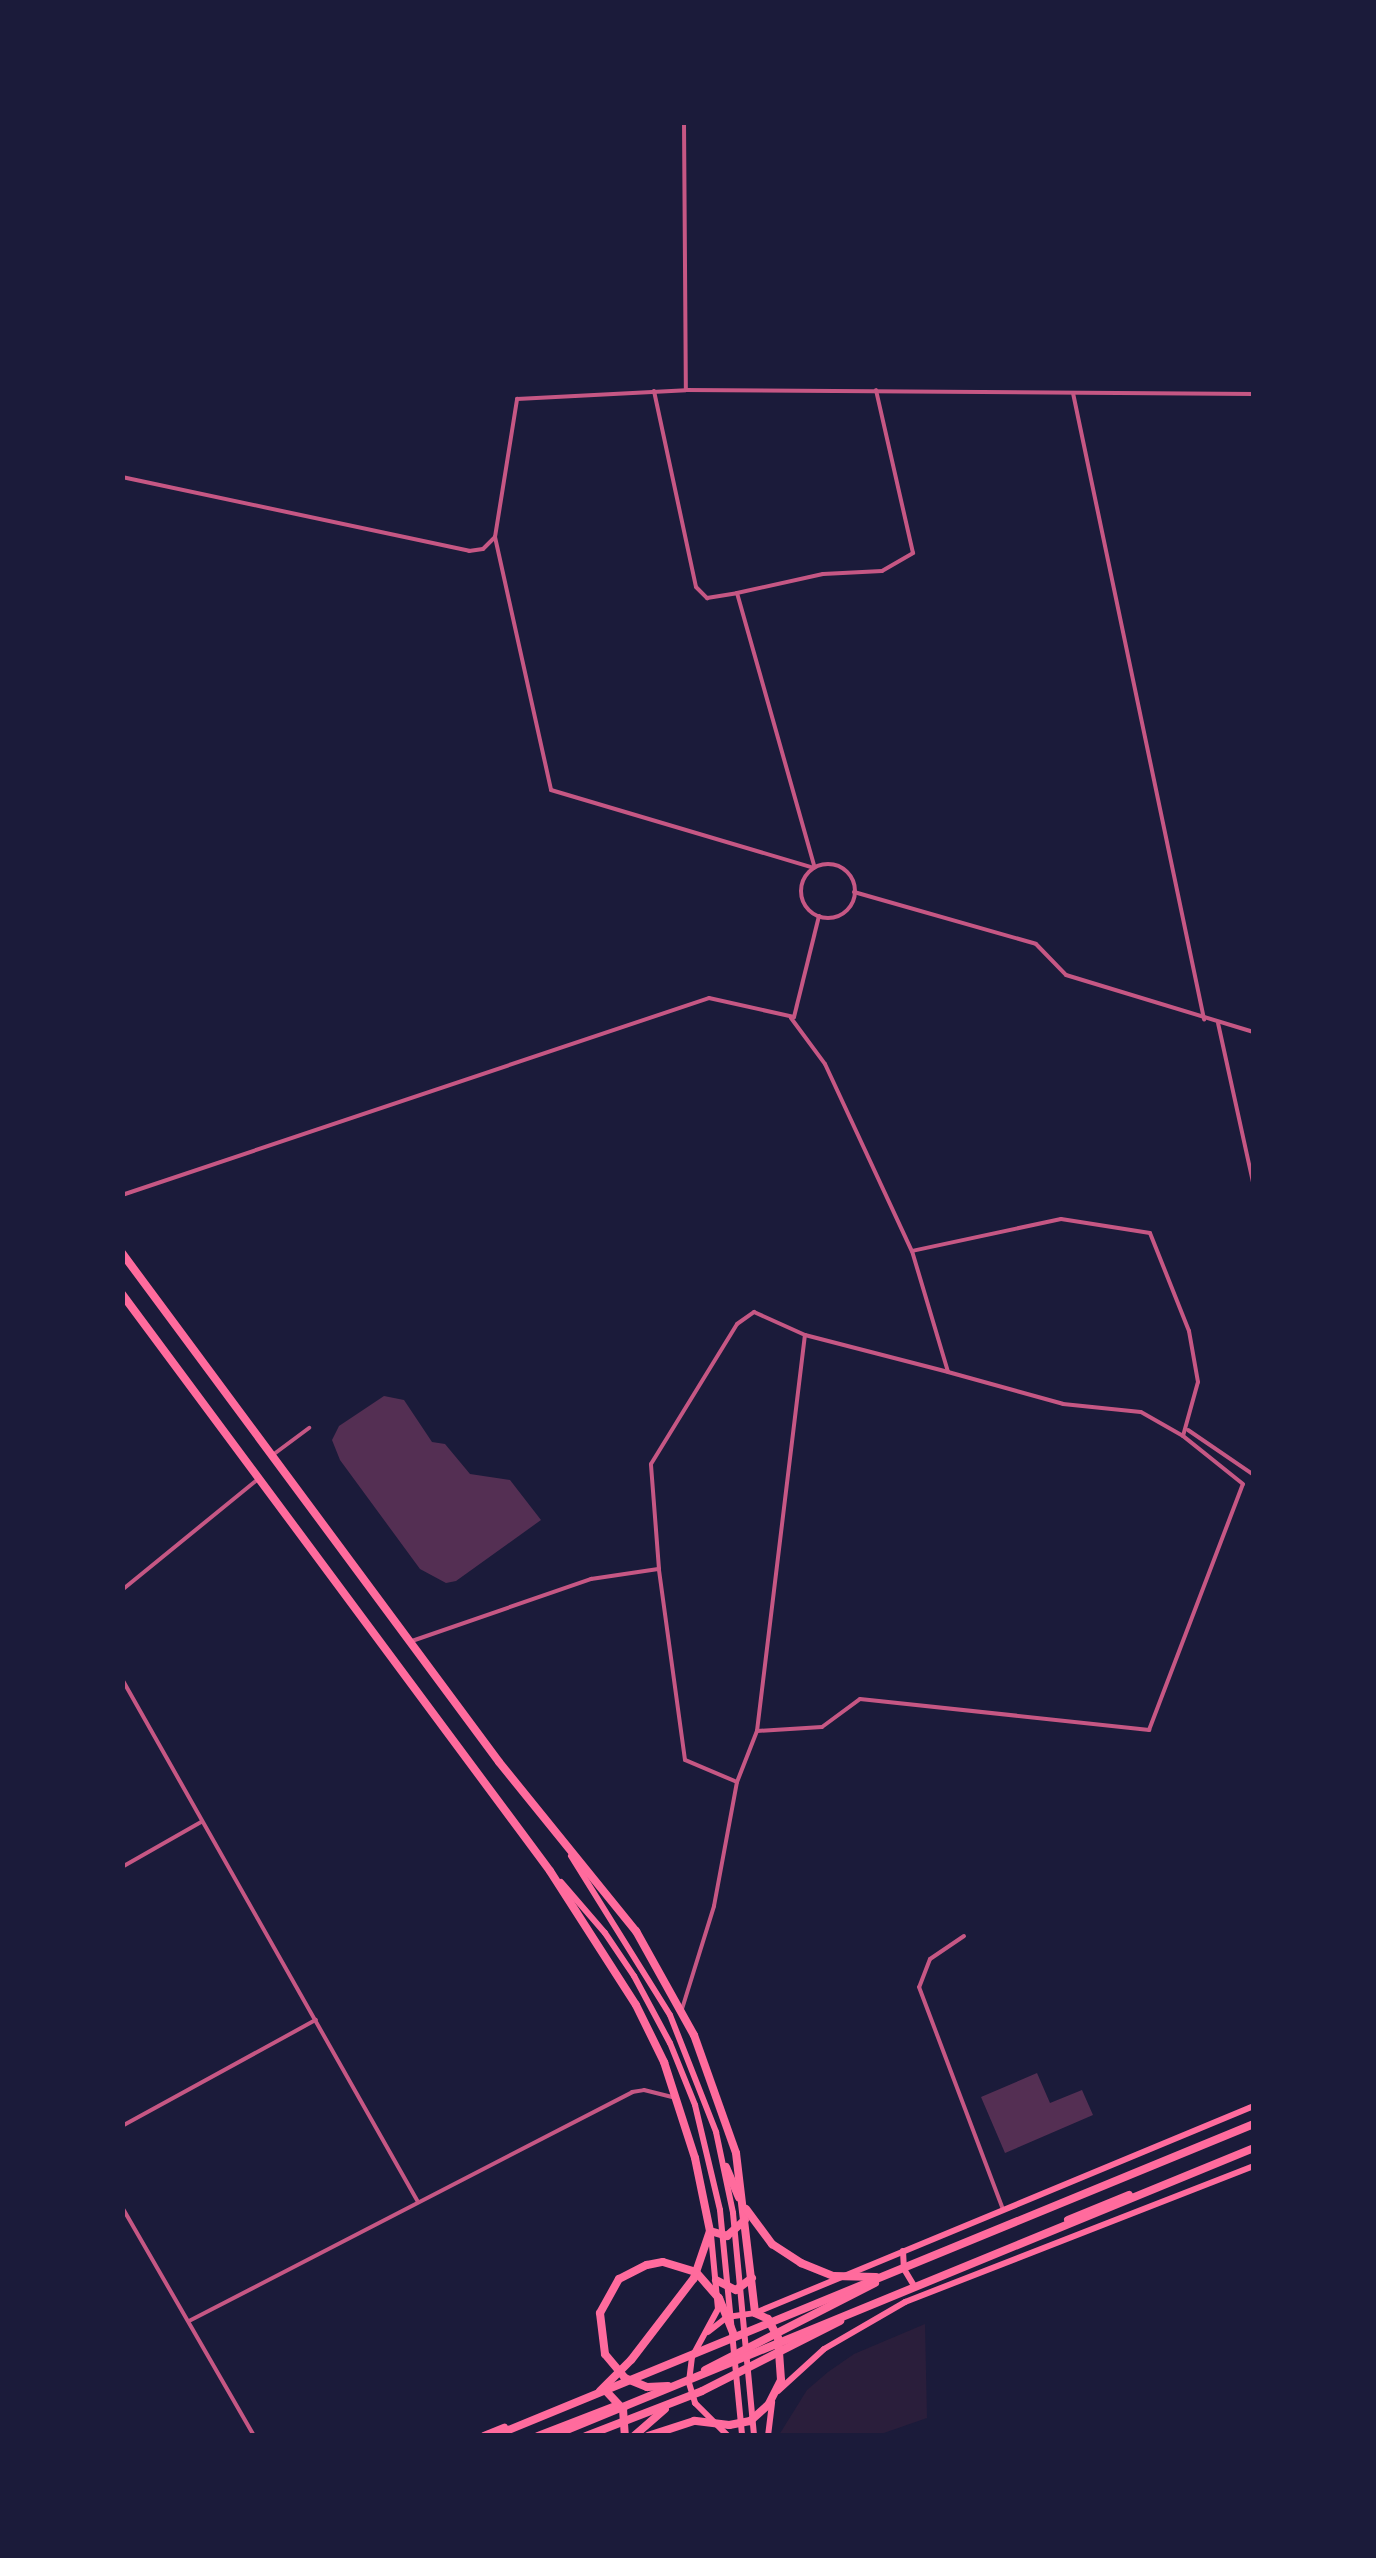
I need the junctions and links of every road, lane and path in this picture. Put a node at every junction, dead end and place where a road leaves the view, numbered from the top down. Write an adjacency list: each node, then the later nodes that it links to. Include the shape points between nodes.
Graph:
1 (684, 122): 3 (street)
2 (876, 389): 3 (street); 5 (street); 9 (street, via 913,553 882,571 823,574)
3 (686, 390): 4 (street)
4 (654, 391): 8 (street, via 517,399); 9 (street, via 696,587 707,598)
5 (1072, 393): 6 (street); 14 (street)
6 (1254, 394)
7 (122, 477): 8 (street, via 469,551)
8 (495, 537): 10 (street, via 550,790)
9 (737, 594): 10 (street)
10 (814, 868): 11 (street, via 838,867); 12 (street, via 802,882 802,896)
11 (854, 892): 12 (street, via 842,914); 14 (street, via 1036,944 1066,976)
12 (819, 916): 13 (street)
13 (791, 1017): 18 (street, via 709,998); 19 (street, via 824,1064)
14 (1204, 1020): 15 (street)
15 (1218, 1024): 16 (street); 17 (street)
16 (1254, 1032)
17 (1254, 1187)
18 (122, 1195)
19 (912, 1251): 23 (street); 25 (street, via 1061,1219 1150,1233 1190,1331 1198,1382)
20 (122, 1253): 27 (highway)
21 (122, 1294): 29 (highway)
22 (804, 1335): 23 (street); 30 (street, via 754,1312 728,1339 651,1464); 34 (street)
23 (948, 1372): 26 (street, via 1063,1404 1140,1412)
24 (309, 1428): 27 (street)
25 (1188, 1430): 26 (street); 28 (street)
26 (1183, 1436): 34 (street, via 1244,1484 1149,1730 860,1700 822,1728)
27 (270, 1457): 32 (highway)
28 (1254, 1475)
29 (258, 1479): 31 (street); 39 (highway)
30 (659, 1569): 32 (street, via 591,1579); 35 (street, via 685,1760)
31 (122, 1590)
32 (409, 1642): 37 (highway)
33 (122, 1679): 36 (street)
34 (757, 1730): 35 (street)
35 (737, 1782): 41 (street, via 718,1889)
36 (200, 1822): 38 (street); 42 (street)
37 (571, 1856): 41 (highway, via 636,1931); 49 (main road, via 681,2038)
38 (122, 1867)
39 (550, 1870): 43 (highway, via 636,2005); 63 (main road, via 605,1933 670,2044 695,2105 714,2173)
40 (964, 1936): 52 (street, via 930,1959 919,1987)
41 (682, 2009): 53 (highway, via 731,2133)
42 (316, 2020): 45 (street); 50 (street)
43 (678, 2098): 50 (street, via 632,2092); 54 (highway)
44 (1254, 2106): 52 (main road)
45 (122, 2126)
46 (1252, 2126): 56 (highway); 72 (highway)
47 (1254, 2146): 68 (highway, via 904,2290); 74 (highway)
48 (1254, 2166): 59 (main road)
49 (726, 2167): 56 (highway, via 752,2220 786,2255 834,2276); 81 (main road)
50 (418, 2202): 61 (street)
51 (122, 2207): 61 (street)
52 (1003, 2209): 55 (main road)
53 (745, 2220): 54 (highway, via 727,2236); 57 (highway)
54 (710, 2231): 58 (main road); 66 (highway, via 694,2278)
55 (903, 2251): 59 (main road, via 910,2284); 60 (main road)
56 (890, 2276): 65 (highway)
57 (752, 2278): 58 (highway, via 736,2290); 60 (highway)
58 (716, 2280): 62 (main road, via 718,2309)
59 (924, 2294): 67 (main road, via 824,2348)
60 (755, 2313): 62 (main road, via 726,2317); 67 (highway, via 768,2319 780,2347)
61 (189, 2322): 70 (street)
62 (708, 2332): 64 (main road)
63 (733, 2332): 65 (highway, via 719,2298 696,2272 663,2262 619,2279 600,2313 605,2354 625,2378); 80 (main road)
64 (692, 2357): 66 (main road); 69 (main road, via 691,2392)
65 (668, 2386): 73 (highway)
66 (602, 2392): 71 (highway); 76 (highway, via 622,2410)
67 (775, 2394): 69 (highway, via 750,2421); 82 (main road)
68 (678, 2401): 75 (highway); 77 (highway)
69 (712, 2420): 78 (highway); 79 (main road)
70 (254, 2436)
71 (484, 2436)
72 (494, 2436)
73 (538, 2436)
74 (552, 2436)
75 (586, 2436)
76 (625, 2436)
77 (634, 2436)
78 (648, 2436)
79 (728, 2436)
80 (742, 2436)
81 (754, 2436)
82 (768, 2436)

